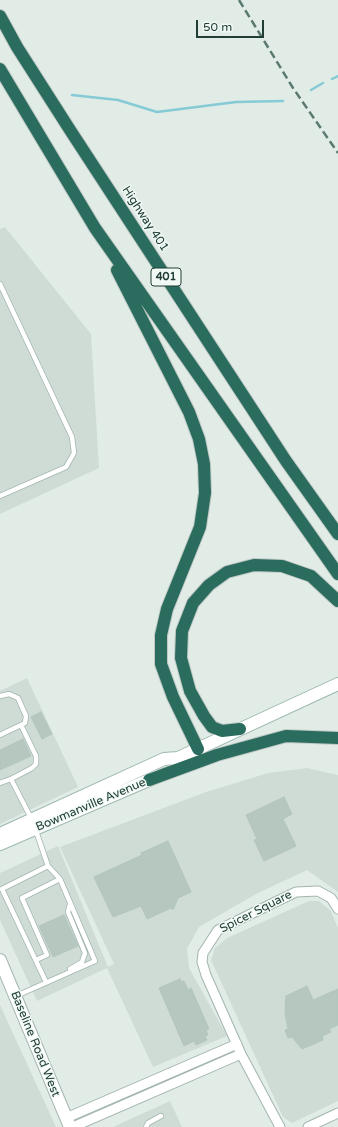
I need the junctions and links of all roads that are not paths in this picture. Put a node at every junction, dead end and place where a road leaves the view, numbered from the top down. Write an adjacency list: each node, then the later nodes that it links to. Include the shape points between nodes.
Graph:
1 (0, 16): 6 (highway, Highway 401 / 401, via 78,144 286,461)
2 (0, 68): 3 (highway, 401)
3 (95, 228): 7 (highway, 401); 15 (highway, via 189,412 199,439 204,464 205,493 200,528 167,610 161,635 161,664 173,697)
4 (0, 284): 5 (lane, via 72,437 74,453 66,467)
5 (0, 496)
6 (338, 534)
7 (338, 574)
8 (338, 601): 12 (highway, via 311,576 282,566 254,565 227,572 209,585 193,604 182,631 181,651 190,691 212,727 222,731)
9 (338, 684): 12 (main road, Bowmanville Avenue)
10 (0, 696): 11 (lane, via 9,694 18,698 26,716 25,723)
11 (21, 725): 13 (lane); 17 (lane, via 36,756 36,764)
12 (240, 729): 15 (main road, Bowmanville Avenue)
13 (0, 735)
14 (338, 738): 18 (highway, via 286,736 217,756)
15 (198, 749): 16 (main road, Bowmanville Avenue)
16 (178, 758): 18 (main road, Bowmanville Avenue, via 169,769); 20 (main road, Bowmanville Avenue, via 164,759)
17 (11, 779): 19 (lane); 20 (lane)
18 (150, 780): 20 (main road, Bowmanville Avenue)
19 (0, 783)
20 (33, 824): 21 (main road, Bowmanville Avenue); 22 (main road, Bowmanville Avenue); 23 (lane)
21 (0, 834)
22 (0, 844)
23 (48, 866): 24 (lane); 28 (lane, via 2,889)
24 (60, 879): 25 (lane); 28 (lane, via 22,898 47,955)
25 (70, 904): 29 (lane, via 68,912 85,958); 29 (lane, via 95,962)
26 (338, 909): 32 (street, Spicer Square, via 331,898 318,892 296,892 218,930 209,942 203,953 202,962)
27 (0, 960): 31 (main road, Baseline Road West)
28 (36, 960): 30 (lane)
29 (59, 977): 30 (lane)
30 (46, 982): 31 (lane)
31 (16, 996): 36 (main road, Baseline Road West)
32 (237, 1044): 33 (street, Spicer Square); 36 (street)
33 (241, 1054): 36 (street); 38 (street, Spicer Square)
34 (338, 1113): 39 (street)
35 (161, 1116): 37 (lane, via 148,1123)
36 (70, 1124)
37 (146, 1127)
38 (280, 1127)
39 (308, 1127)

